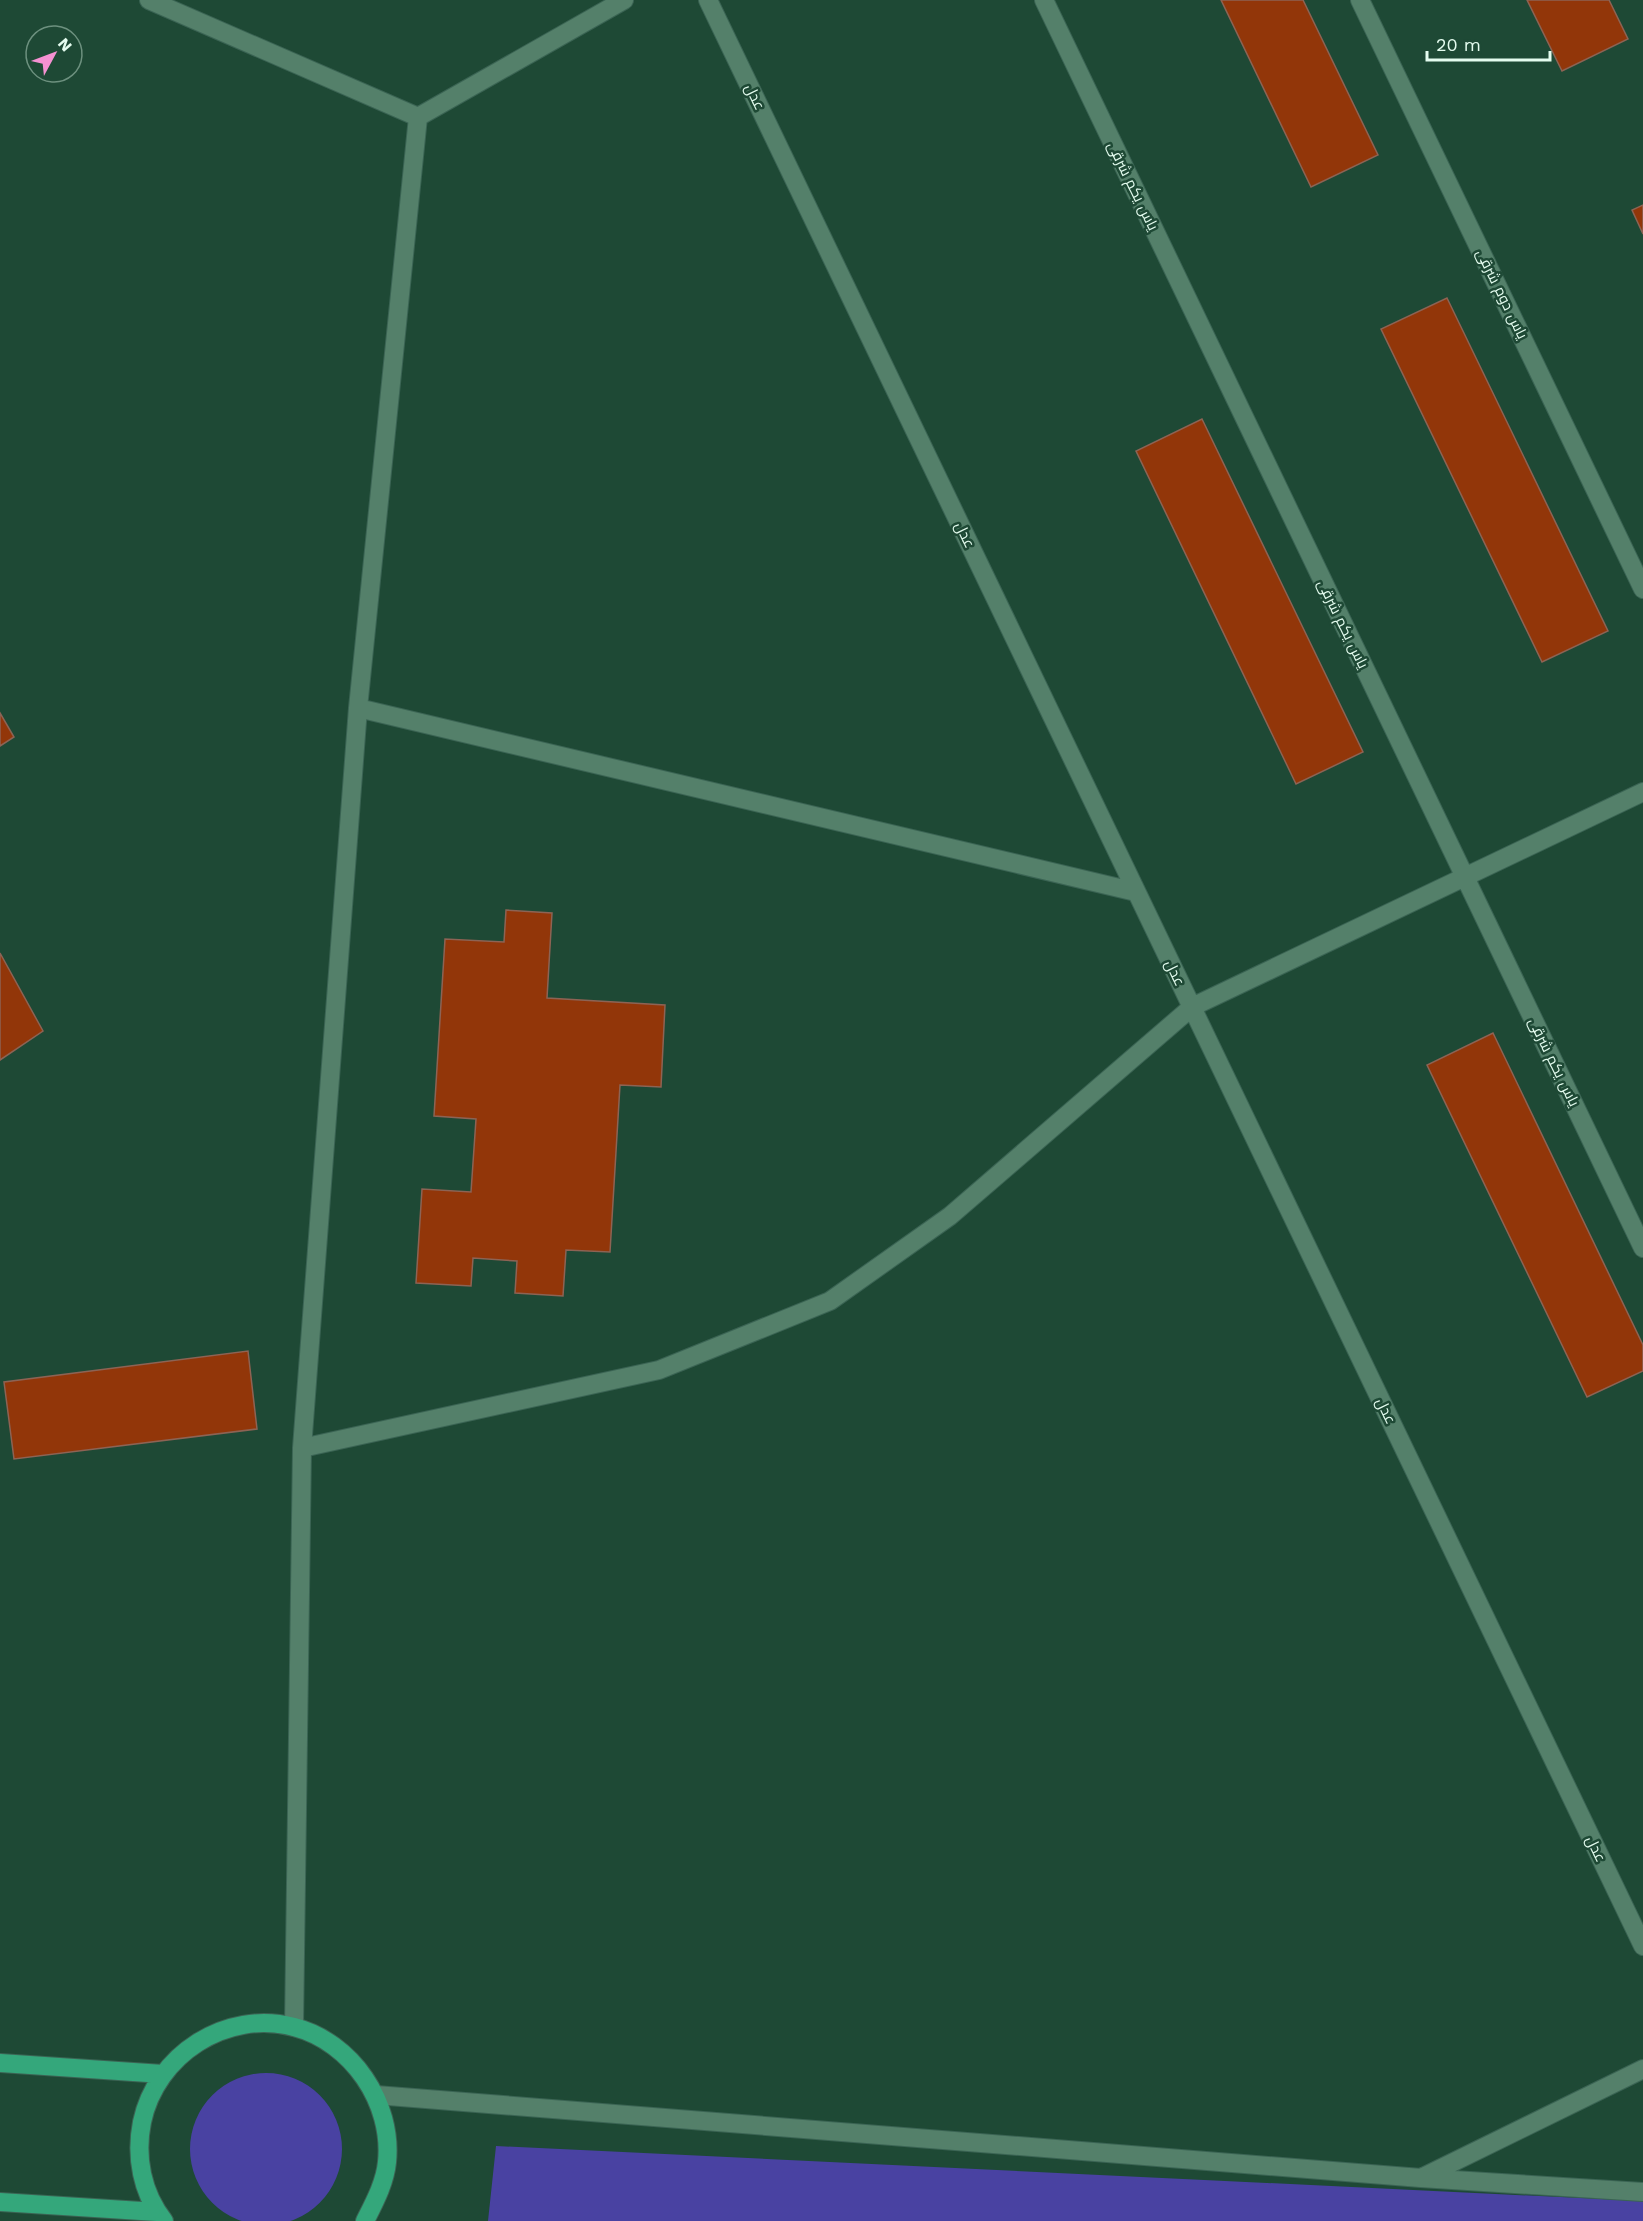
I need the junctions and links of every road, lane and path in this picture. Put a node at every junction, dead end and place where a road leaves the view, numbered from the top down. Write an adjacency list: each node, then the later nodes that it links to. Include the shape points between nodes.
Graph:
1 (149, 0): 6 (street)
2 (624, 0): 6 (street)
3 (708, 0): 11 (street, عدل)
4 (1044, 0): 10 (street, یاس یکم شرقی)
5 (1360, 0): 7 (street, یاس دوم شرقی)
6 (418, 117): 8 (street)
7 (1643, 589)
8 (358, 708): 11 (street); 14 (street)
9 (1643, 792): 10 (street)
10 (1465, 877): 12 (street); 13 (street, یاس یکم شرقی)
11 (1136, 892): 12 (street, عدل)
12 (1192, 1007): 14 (street, via 950,1216 831,1301 659,1370); 15 (street, عدل)
13 (1643, 1248)
14 (302, 1448): 16 (street)
15 (1643, 1946)
16 (294, 2027): 19 (main road, via 256,2023 220,2030 188,2047); 20 (main road, via 327,2041 356,2065)
17 (0, 2063): 19 (main road)
18 (1643, 2069): 21 (street)
19 (163, 2074): 24 (main road, via 146,2106 138,2142 142,2178)
20 (376, 2095): 21 (street); 25 (main road, via 386,2130 387,2162 379,2194)
21 (1421, 2178): 22 (street)
22 (1643, 2192)
23 (0, 2202): 24 (main road)
24 (160, 2216)
25 (365, 2221)

